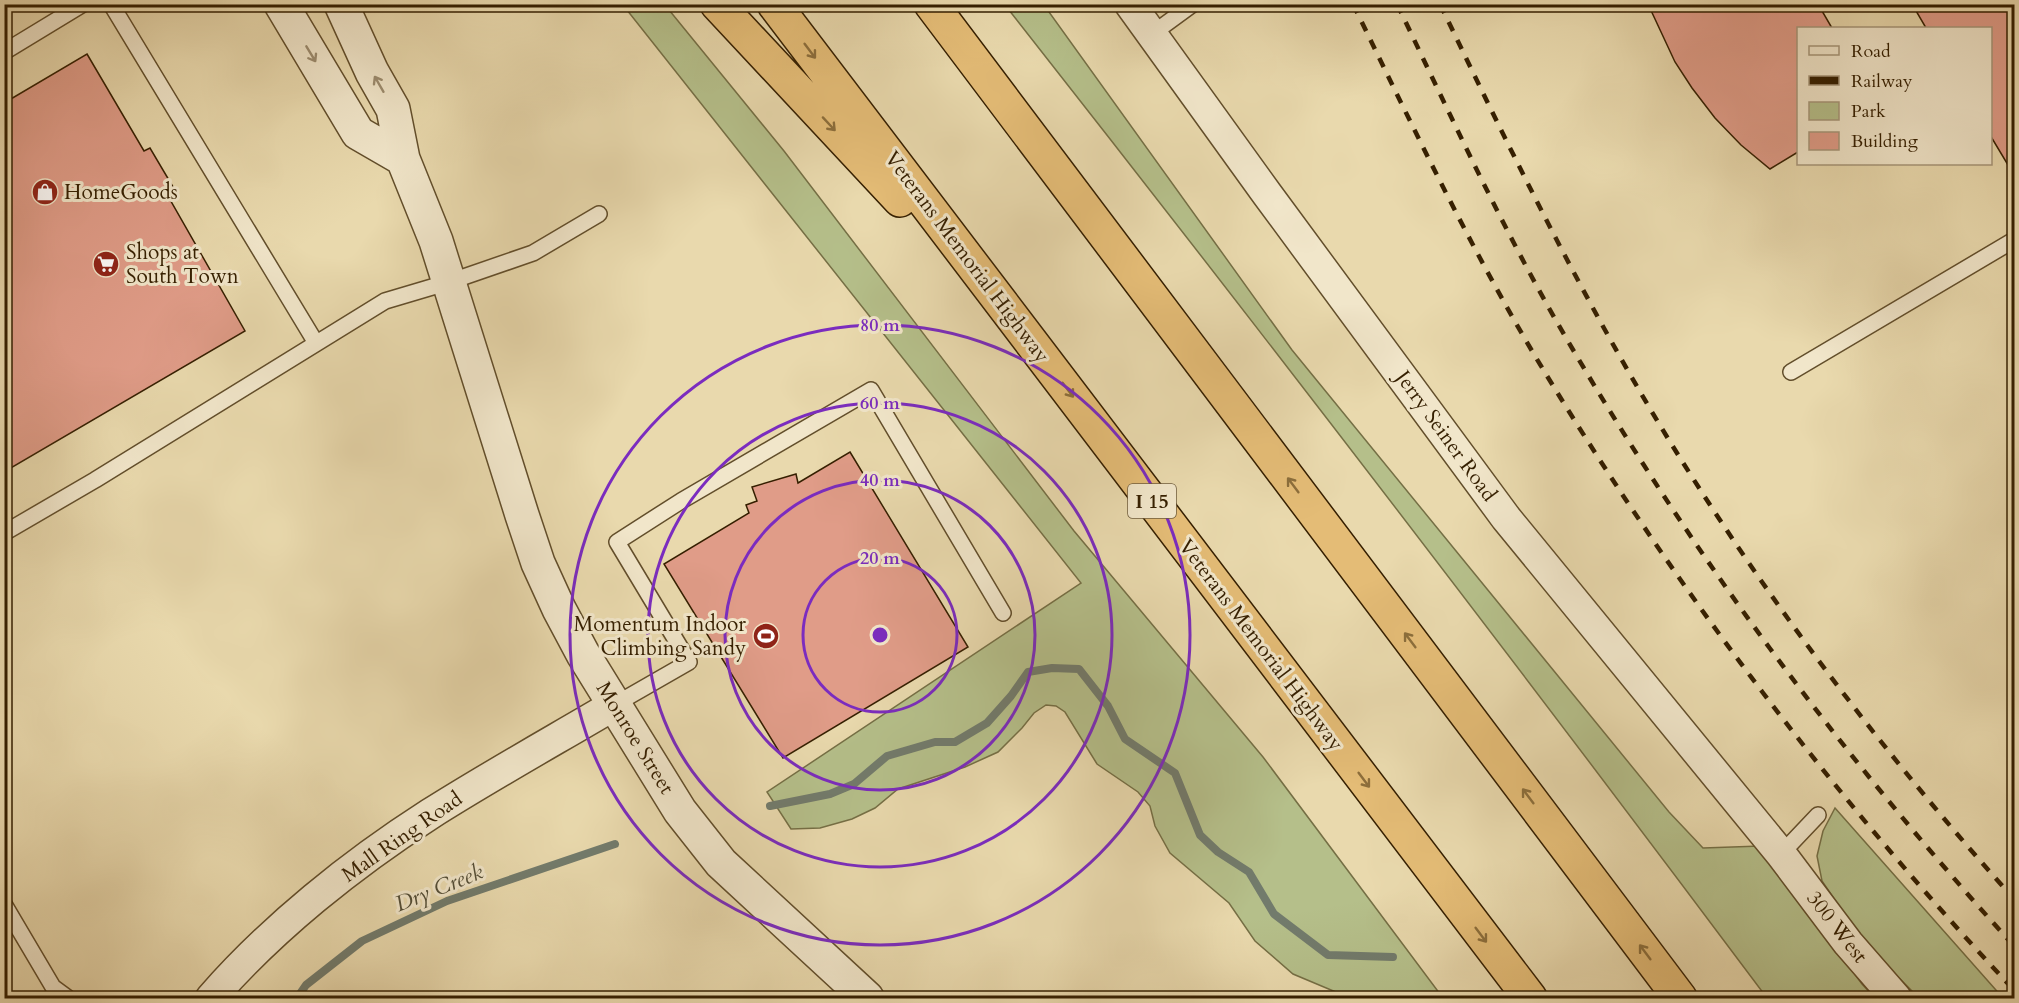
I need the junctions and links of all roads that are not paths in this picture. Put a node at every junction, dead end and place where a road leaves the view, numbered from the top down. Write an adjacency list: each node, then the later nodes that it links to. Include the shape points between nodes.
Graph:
1 (83, 4): 12 (lane)
2 (111, 4): 18 (lane)
3 (281, 4): 13 (street, one-way to 13, via 358,133)
4 (307, 4): 13 (street, via 369,110)
5 (341, 4): 13 (street, one-way to 5, via 393,109)
6 (717, 4): 17 (highway, one-way to 17)
7 (774, 4): 17 (highway, Veterans Memorial Highway / I 15, one-way to 17)
8 (1130, 4): 11 (street, Jerry Seiner Road)
9 (1193, 4): 11 (lane)
10 (933, 7): 30 (highway, one-way to 10)
11 (1152, 34): 24 (street, Jerry Seiner Road, via 1506,518)
12 (4, 52)
13 (403, 159): 16 (street)
14 (600, 214): 16 (lane, via 533,253)
15 (2014, 240): 19 (lane)
16 (450, 282): 18 (lane, via 385,301); 22 (street, Monroe Street, via 538,563 573,636)
17 (1023, 330): 29 (highway, Veterans Memorial Highway / I 15, one-way to 29)
18 (315, 343): 20 (lane)
19 (1791, 372)
20 (4, 533)
21 (1003, 613): 22 (lane, via 871,390 617,542 689,662)
22 (614, 705): 27 (street, Mall Ring Road, via 429,814 352,869 280,929); 28 (street, Monroe Street, via 680,811 721,863)
23 (1818, 815): 24 (lane)
24 (1781, 854): 31 (street, 300 West)
25 (4, 904): 26 (lane, via 53,987)
26 (68, 999)
27 (211, 999)
28 (867, 999)
29 (1530, 999)
30 (1680, 999)
31 (1896, 999)

